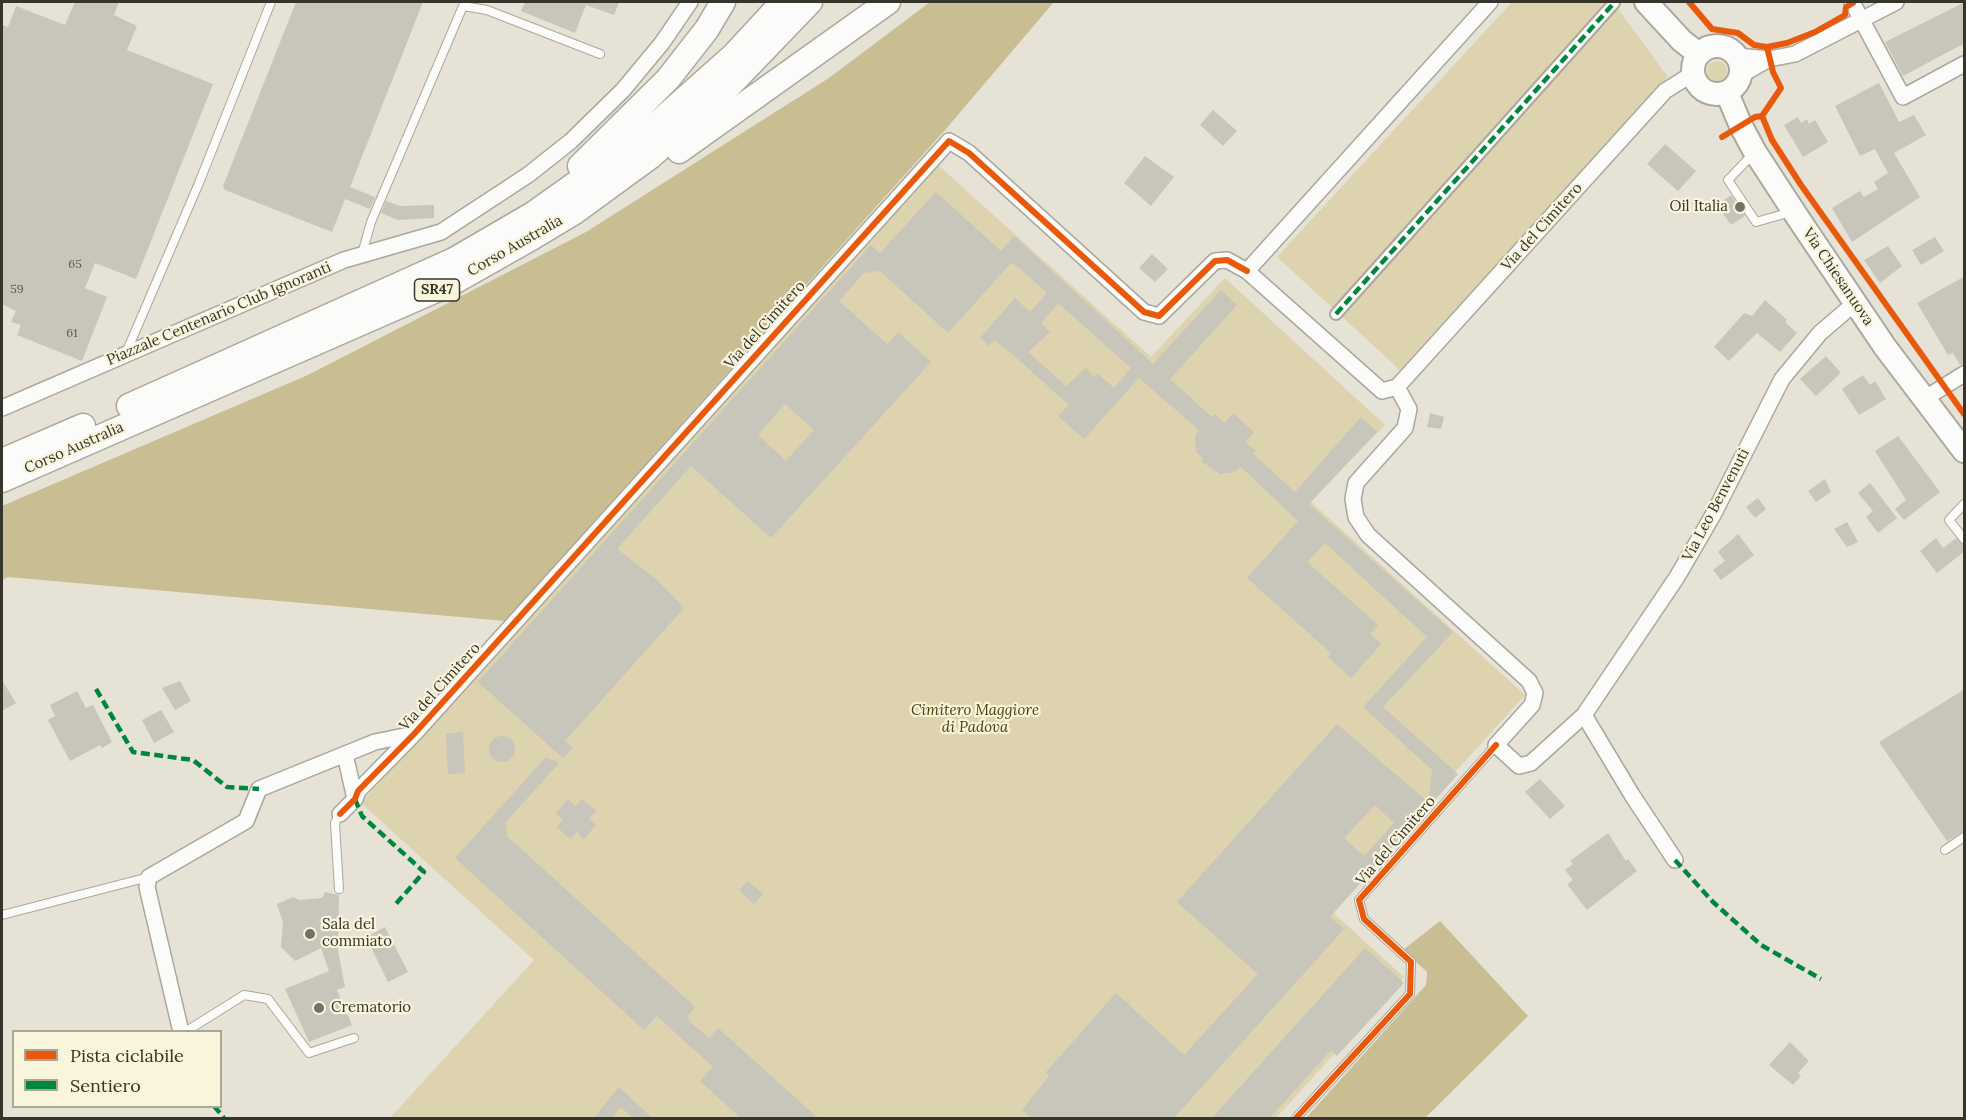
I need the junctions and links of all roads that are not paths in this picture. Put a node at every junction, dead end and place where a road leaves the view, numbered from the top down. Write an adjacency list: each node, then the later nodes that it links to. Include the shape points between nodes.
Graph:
1 (271, 2): 24 (lane)
2 (690, 2): 20 (street, Piazzale Centenario Club Ignoranti, via 623,90 571,141 528,175 441,232)
3 (723, 2): 19 (highway, via 668,80)
4 (783, 2): 19 (highway, Corso Australia / SR47, via 734,56 643,136 533,214)
5 (810, 2): 19 (highway, Corso Australia / SR47, via 733,82 651,156 573,213)
6 (888, 2): 19 (highway, via 596,207 544,239)
7 (1490, 2): 21 (street)
8 (1646, 2): 14 (main road, via 1682,41)
9 (1852, 2): 12 (street)
10 (1896, 2): 12 (street)
11 (1614, 3): 23 (street)
12 (1862, 21): 15 (street, via 1903,96); 16 (street, via 1795,54 1769,59)
13 (600, 54): 20 (lane, via 487,10 463,6 371,222)
14 (1696, 64): 16 (main road, via 1711,46 1726,47); 16 (main road, via 1699,87 1712,95); 26 (street, Via del Cimitero, via 1665,91)
15 (1965, 64)
16 (1735, 75): 17 (main road, Via Chiesanuova, via 1740,126)
17 (1755, 152): 18 (main road, Via Chiesanuova); 18 (lane, via 1728,180 1756,222)
18 (1794, 212): 22 (main road, Via Chiesanuova)
19 (488, 252): 30 (highway, Corso Australia / SR47); 31 (highway, Corso Australia / SR47, via 406,304)
20 (361, 255): 24 (street, Piazzale Centenario Club Ignoranti)
21 (1247, 271): 26 (street, Via del Cimitero, via 1372,384 1382,391); 35 (street, Via del Cimitero, via 1227,260 1215,261 1159,316 1144,312 969,153 949,141)
22 (1855, 303): 27 (main road, Via Chiesanuova); 34 (street, Via Leo Benvenuti, via 1820,333 1782,379 1677,577)
23 (1336, 314)
24 (126, 355): 28 (street, Piazzale Centenario Club Ignoranti)
25 (1965, 374): 27 (street)
26 (1397, 387): 36 (street, Via del Cimitero, via 1409,409 1405,428 1356,483 1356,517 1368,535 1529,681 1535,693 1532,705)
27 (1924, 399): 29 (main road, Via Chiesanuova)
28 (2, 408)
29 (1965, 451)
30 (2, 461)
31 (2, 480)
32 (1965, 504): 33 (lane, via 1949,520)
33 (1965, 539)
34 (1584, 715): 36 (street, Via Leo Benvenuti, via 1531,763 1519,766); 42 (street)
35 (414, 734): 37 (street, Via del Cimitero, via 375,742); 38 (street, Via del Cimitero, via 358,791)
36 (1496, 746): 49 (lane, Via del Cimitero, via 1359,900 1364,919 1411,962 1410,994)
37 (345, 754): 38 (street); 43 (street, Via del Cimitero, via 259,789 246,821)
38 (355, 799): 39 (street, Via del Cimitero)
39 (340, 814): 44 (lane, via 334,823)
40 (1965, 837): 41 (lane)
41 (1945, 850)
42 (1675, 860)
43 (149, 877): 45 (lane); 46 (street, via 147,888)
44 (339, 889)
45 (2, 915)
46 (182, 1030)
47 (186, 1030): 48 (lane, via 244,995 268,999 309,1053)
48 (354, 1038)
49 (1296, 1119)

